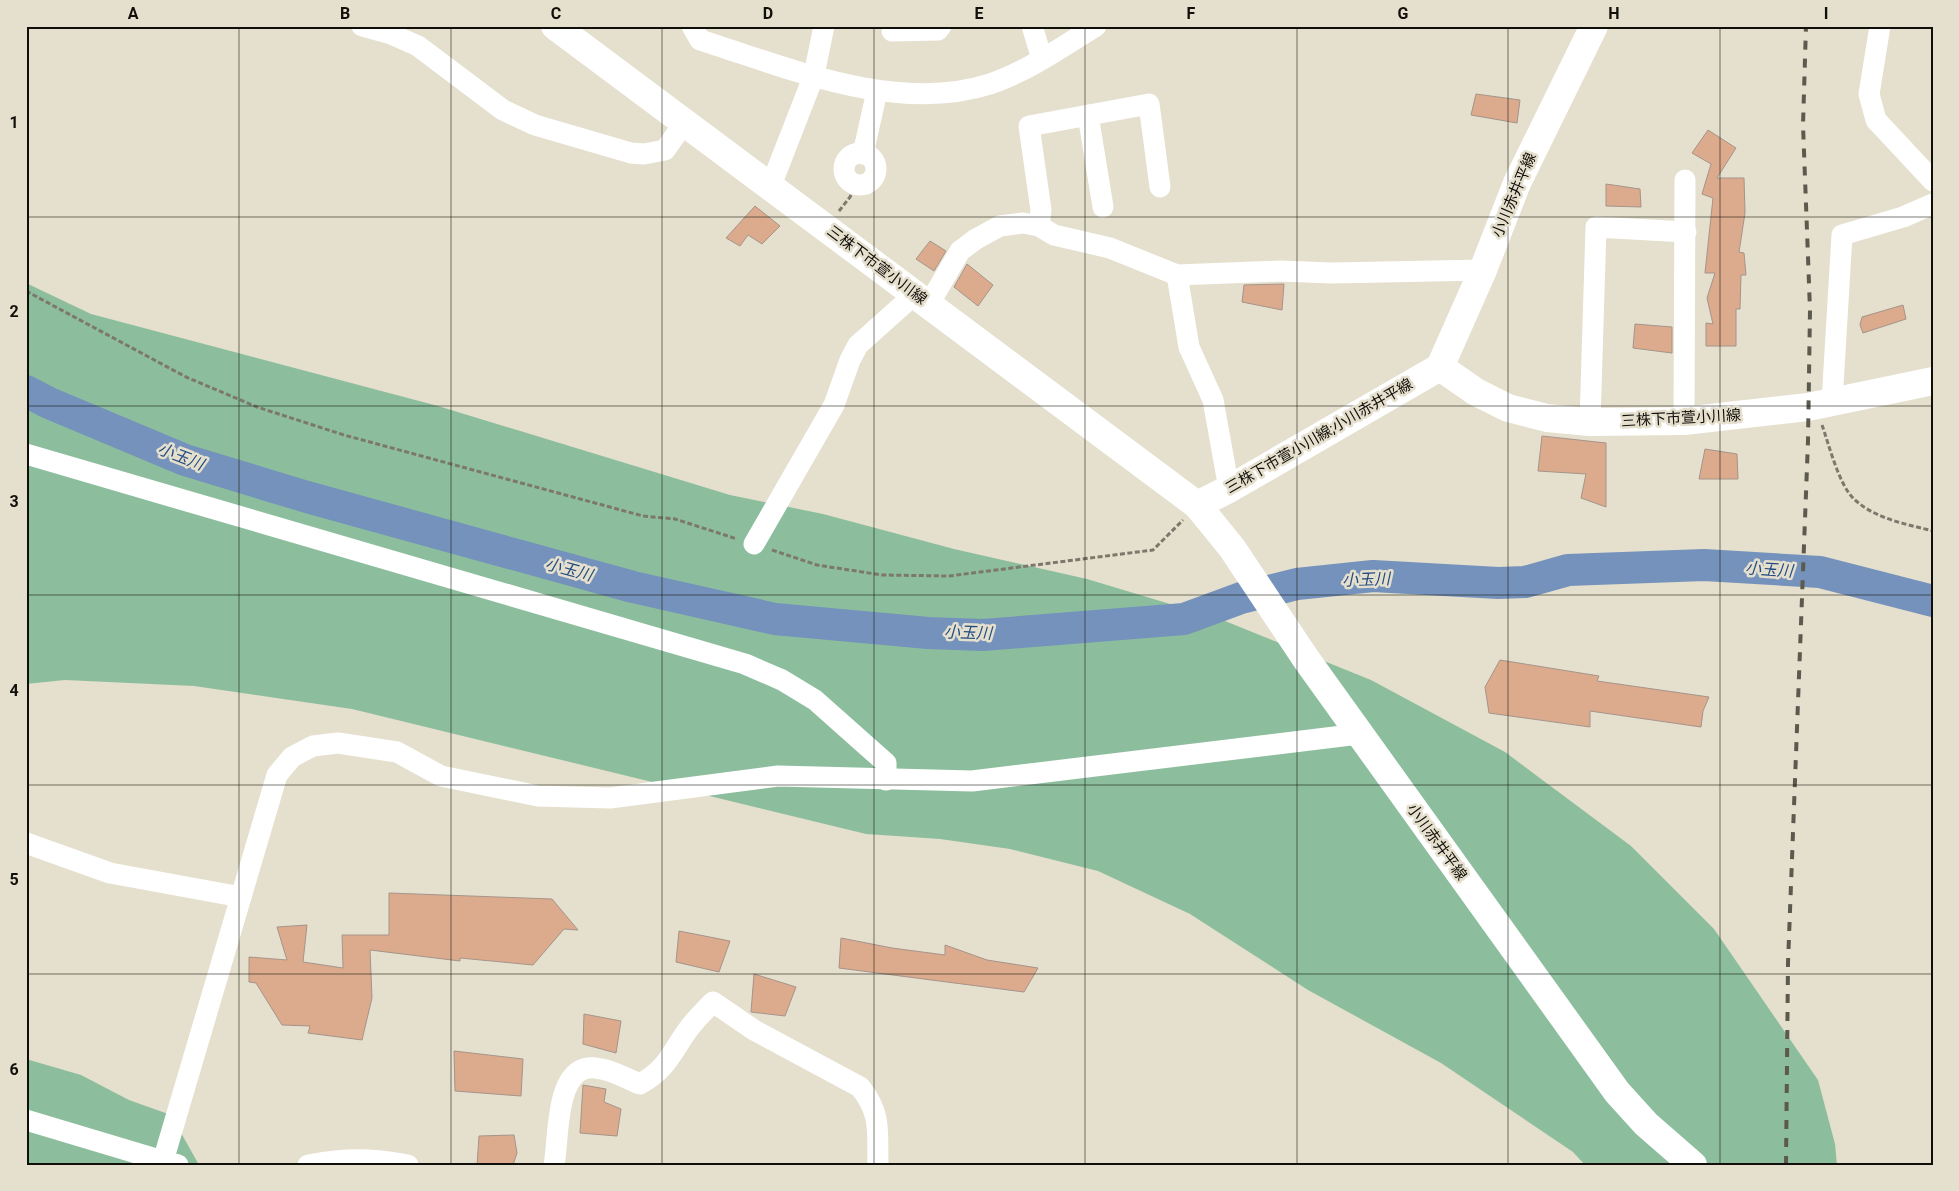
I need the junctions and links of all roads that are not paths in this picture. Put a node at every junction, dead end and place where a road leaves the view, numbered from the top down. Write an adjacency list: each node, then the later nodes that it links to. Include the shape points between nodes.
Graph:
1 (362, 26): 15 (street, via 418,46 503,110 535,125 644,154 665,150)
2 (555, 26): 15 (main road, 三株下市萱小川線)
3 (692, 26): 12 (street, via 700,40)
4 (824, 26): 12 (street)
5 (893, 26): 6 (street, via 892,31 938,30)
6 (941, 26)
7 (1032, 26): 11 (street)
8 (1096, 26): 11 (street)
9 (1594, 26): 25 (main road, 小川赤井平線, via 1517,183)
10 (1880, 26): 17 (street, via 1869,94 1876,120)
11 (1042, 59): 13 (street, via 1016,74 961,91 904,94)
12 (814, 75): 13 (street); 20 (street)
13 (877, 90): 18 (street, via 863,154 852,155 845,163 845,174)
14 (1088, 115): 19 (street, via 1149,104); 22 (street); 23 (street, via 1029,126 1041,210)
15 (684, 123): 20 (main road, 三株下市萱小川線)
16 (1685, 180): 24 (street)
17 (1933, 181)
18 (857, 184)
19 (1160, 187)
20 (770, 188): 27 (main road, 三株下市萱小川線)
21 (1933, 204): 30 (street, via 1842,236)
22 (1102, 207)
23 (1040, 226): 26 (street, via 1054,235 1110,248); 27 (street, via 1023,223 1000,226 976,239 960,251)
24 (1686, 232): 31 (street); 32 (street, via 1596,227)
25 (1482, 270): 26 (street); 28 (main road, 小川赤井平線)
26 (1178, 275): 34 (street, via 1189,347 1213,400)
27 (922, 299): 35 (main road, 三株下市萱小川線); 36 (street, via 858,345 834,405)
28 (1440, 367): 32 (main road, 三株下市萱小川線, via 1476,392 1508,408 1547,418); 34 (main road, 三株下市萱小川線;小川赤井平線)
29 (1933, 380): 30 (main road, 三株下市萱小川線)
30 (1826, 403): 31 (main road, 三株下市萱小川線)
31 (1684, 421): 32 (main road, 三株下市萱小川線)
32 (1590, 422)
33 (26, 454): 38 (street, via 745,664 782,680 815,700 886,763)
34 (1229, 489): 35 (main road, 三株下市萱小川線;小川赤井平線)
35 (1197, 505): 37 (main road, 小川赤井平線, via 1232,548)
36 (754, 544)
37 (1359, 734): 38 (street, via 972,781); 47 (main road, 小川赤井平線, via 1617,1092 1646,1124)
38 (886, 780): 40 (street, via 778,776 610,798 538,796 441,776 397,752 338,743 313,746 292,757 277,775)
39 (26, 843): 40 (street, via 110,873)
40 (241, 897): 42 (street)
41 (26, 1120): 42 (street)
42 (170, 1163)
43 (308, 1165): 44 (street, via 368,1158)
44 (408, 1165)
45 (554, 1165): 46 (street, via 562,1092 572,1076 587,1068 640,1084 667,1065 687,1030 713,1002 754,1030 860,1087 870,1100 879,1125)
46 (878, 1165)
47 (1692, 1165)

